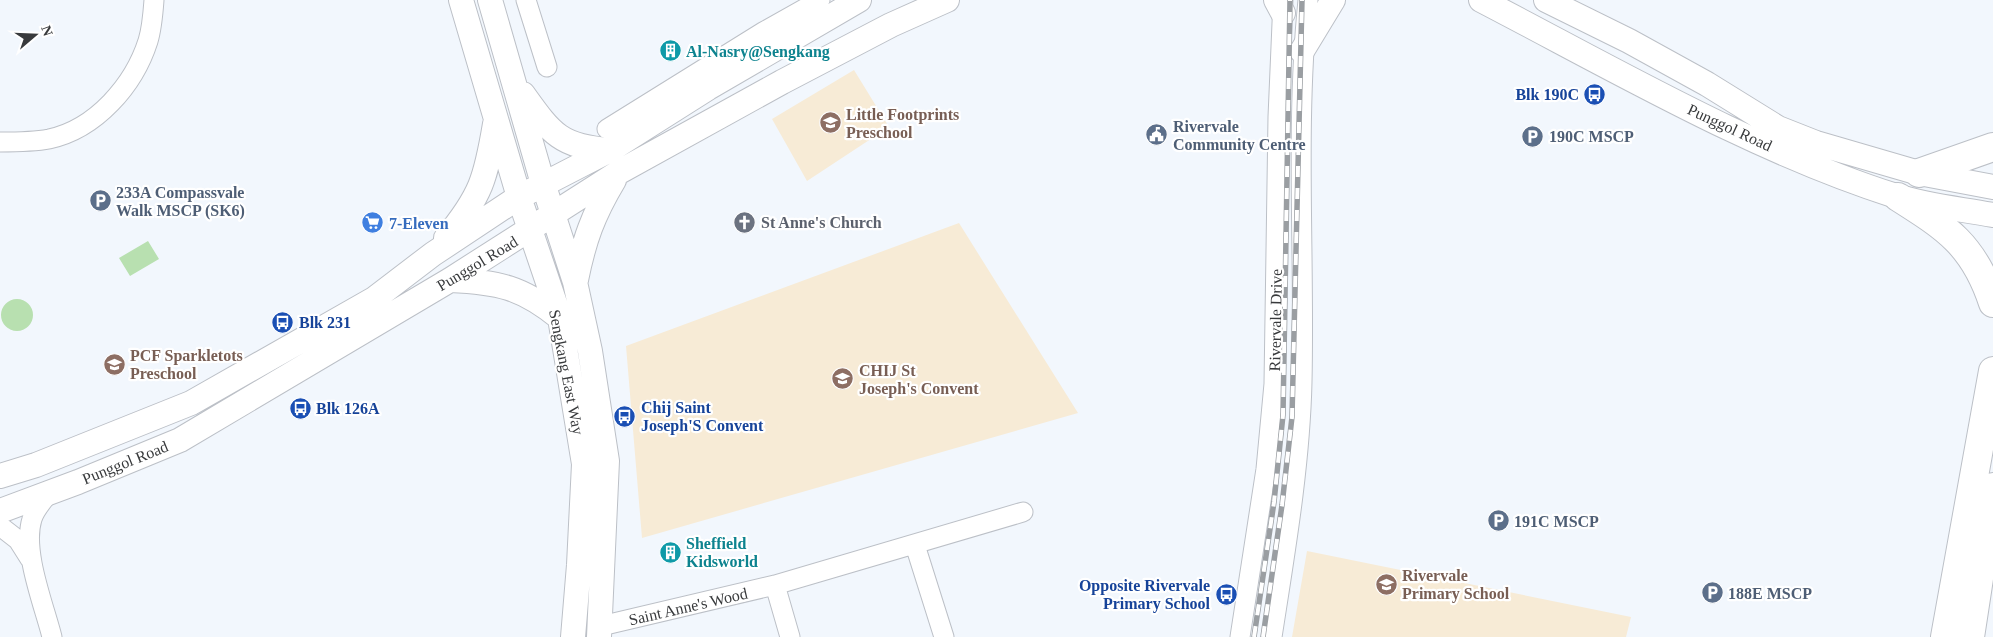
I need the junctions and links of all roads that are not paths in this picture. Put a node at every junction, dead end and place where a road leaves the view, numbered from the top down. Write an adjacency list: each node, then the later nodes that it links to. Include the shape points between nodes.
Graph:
1 (154, 0): 19 (street, via 152,28 141,59 119,95 105,110 51,139)
2 (461, 0): 17 (main road, Sengkang East Way)
3 (490, 0): 16 (main road, Sengkang East Way)
4 (526, 0): 15 (street)
5 (820, 0): 13 (street)
6 (859, 0): 13 (main road, Punggol Road)
7 (947, 0): 21 (main road, Punggol Road, via 816,64)
8 (1308, 0): 14 (street, Rivervale Drive)
9 (1333, 0): 14 (main road)
10 (1481, 0): 26 (main road, Punggol Road, via 1672,100 1768,146)
11 (1546, 0): 22 (main road, Punggol Road, via 1707,84 1778,128 1816,143)
12 (1281, 4): 54 (street, Rivervale Drive, via 1274,384 1266,469)
13 (769, 41): 18 (main road, Punggol Road)
14 (1302, 51): 55 (street, Rivervale Drive, via 1302,384 1297,461)
15 (548, 67)
16 (515, 83): 18 (main road, via 546,125 564,141 585,148); 23 (main road, Sengkang East Way)
17 (496, 118): 25 (main road, Sengkang East Way); 30 (main road, via 489,164 479,192)
18 (609, 139): 23 (main road, Punggol Road)
19 (0, 142)
20 (1993, 147): 22 (highway)
21 (619, 172): 27 (main road, Punggol Road); 32 (main road, via 596,210 582,247)
22 (1919, 173): 24 (main road, Punggol Road)
23 (543, 185): 25 (main road, Punggol Road); 27 (main road, Sengkang East Way)
24 (1993, 186)
25 (520, 197): 29 (main road, Sengkang East Way); 30 (main road, Punggol Road)
26 (1898, 197): 28 (main road, Punggol Road); 33 (highway, via 1940,224 1968,250 1984,276)
27 (553, 214): 29 (main road, Punggol Road); 32 (main road, Sengkang East Way)
28 (1993, 214)
29 (531, 230): 31 (main road, Punggol Road); 34 (main road, Sengkang East Way)
30 (432, 254): 38 (main road, Punggol Road, via 374,299 190,403 36,465)
31 (450, 280): 34 (main road, via 491,282 538,300); 40 (main road, Punggol Road, via 180,440)
32 (575, 282): 49 (main road, Sengkang East Way, via 590,351 607,461)
33 (1993, 303)
34 (560, 318): 51 (main road, Sengkang East Way, via 584,464)
35 (1993, 371): 36 (highway)
36 (1986, 416): 37 (highway); 48 (highway)
37 (1993, 450)
38 (0, 476)
39 (1993, 487): 43 (highway)
40 (49, 494): 41 (main road, Punggol Road); 46 (street, via 35,512 31,526 29,536)
41 (0, 511)
42 (1023, 512): 45 (street, Saint Anne's Wood)
43 (1990, 516): 48 (highway); 57 (highway)
44 (0, 526): 46 (street, via 18,540)
45 (915, 545): 47 (street, Saint Anne's Wood); 53 (street)
46 (33, 564): 50 (street)
47 (776, 585): 49 (street, Saint Anne's Wood); 52 (street, Saint Anne's Wood)
48 (1951, 603): 56 (highway)
49 (600, 632)
50 (52, 637)
51 (573, 637)
52 (790, 637)
53 (944, 637)
54 (1240, 637)
55 (1272, 637)
56 (1945, 637)
57 (1970, 637)

